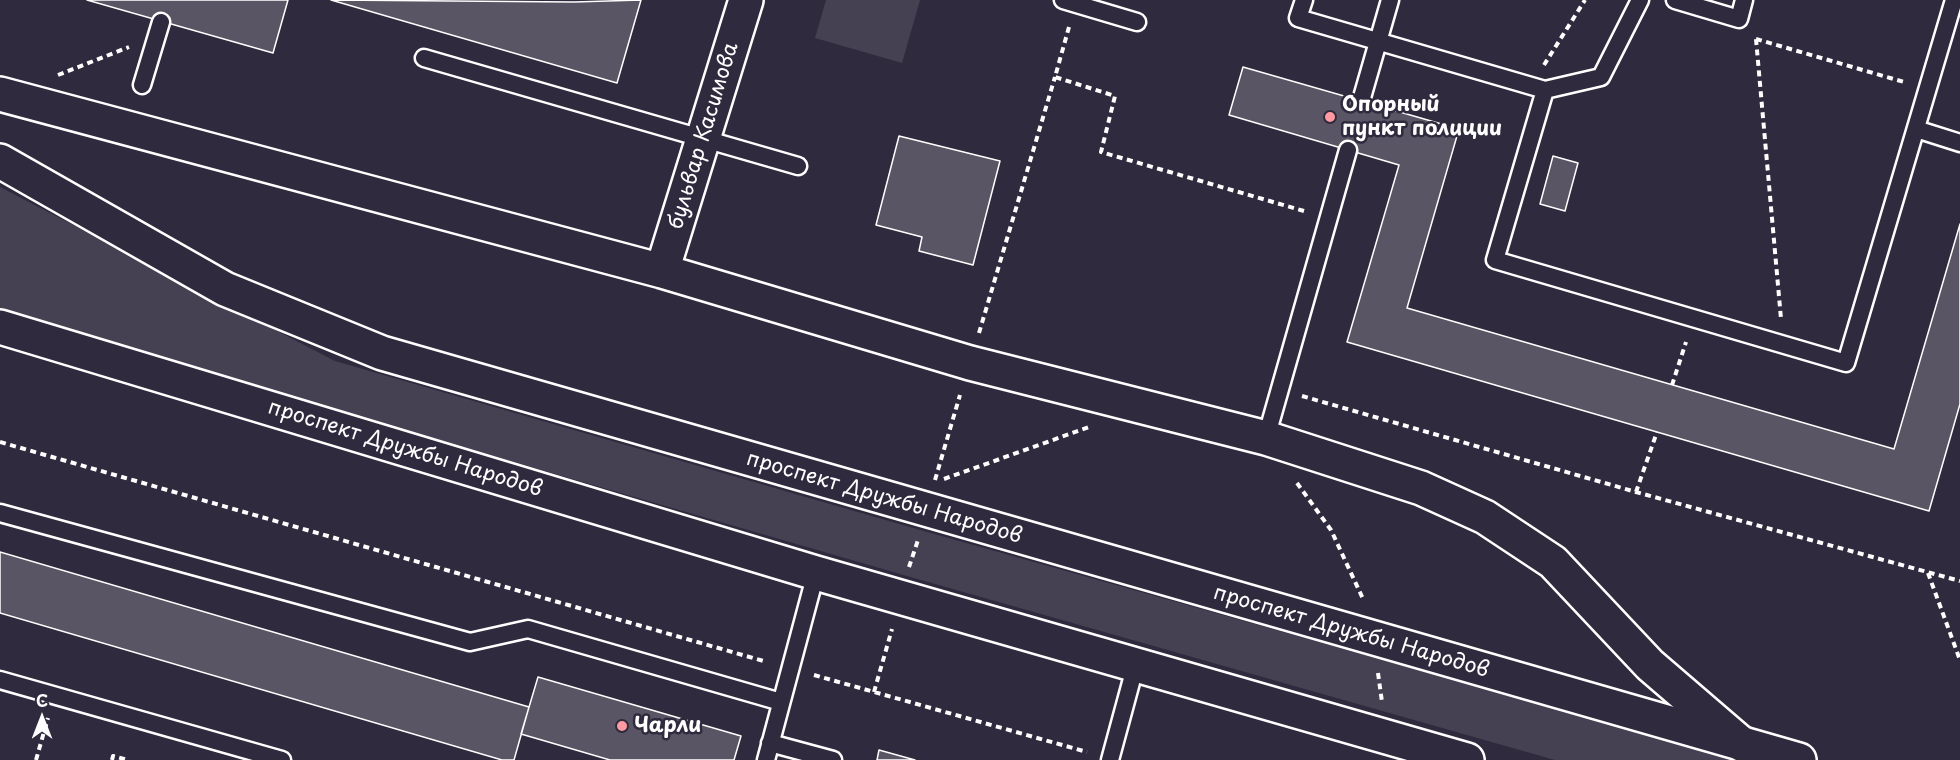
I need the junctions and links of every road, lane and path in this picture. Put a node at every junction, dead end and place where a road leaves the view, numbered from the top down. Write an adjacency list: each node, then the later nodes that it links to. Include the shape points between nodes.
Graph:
1 (746, 0): 24 (street, бульвар Касимова)
2 (1304, 0): 14 (lane, via 1298,18)
3 (1390, 0): 14 (lane)
4 (1585, 0): 19 (path)
5 (1641, 0): 19 (lane, via 1601,77)
6 (1675, 0): 10 (lane)
7 (1744, 0): 10 (lane)
8 (1954, 0): 20 (lane)
9 (1070, 2): 11 (lane); 16 (path)
10 (1738, 19): 13 (path)
11 (1137, 22)
12 (159, 28): 17 (path, via 57,76); 18 (lane)
13 (1756, 39): 20 (path); 33 (path)
14 (1378, 42): 19 (lane); 22 (lane)
15 (424, 58): 24 (lane)
16 (1055, 77): 29 (path, via 1116,96 1101,152); 34 (path)
17 (68, 79)
18 (142, 86)
19 (1538, 88): 31 (lane, via 1495,260)
20 (1928, 89): 23 (lane)
21 (0, 94): 30 (street)
22 (1361, 101)
23 (1916, 129): 25 (lane); 33 (lane, via 1846,363)
24 (703, 138): 28 (lane); 30 (street, бульвар Касимова)
25 (1960, 142)
26 (1348, 150): 29 (lane)
27 (0, 161): 49 (street, проспект Дружбы Народов, via 225,289 382,353)
28 (798, 166)
29 (1328, 218): 36 (lane)
30 (662, 271): 34 (street)
31 (1694, 318): 33 (lane); 35 (path)
32 (0, 327): 44 (street, проспект Дружбы Народов)
33 (1783, 345)
34 (970, 363): 37 (street); 37 (path, via 934,483)
35 (1672, 385)
36 (1279, 389): 39 (lane); 41 (path)
37 (1145, 407): 39 (street)
38 (1657, 432): 41 (path)
39 (1266, 438): 49 (path, via 1331,530 1364,602); 59 (street, via 1421,488 1485,517 1553,562 1650,665)
40 (0, 442): 52 (path)
41 (1636, 492): 45 (path)
42 (0, 513): 56 (lane, via 470,642 528,630)
43 (920, 530): 46 (path)
44 (816, 573): 51 (street, проспект Дружбы Народов); 52 (lane)
45 (1928, 573): 47 (path); 50 (path)
46 (907, 576)
47 (1960, 581)
48 (894, 619): 54 (path)
49 (1374, 639): 57 (path); 59 (street, проспект Дружбы Народов)
50 (1960, 660)
51 (1136, 664): 57 (street, проспект Дружбы Народов); 67 (lane)
52 (790, 669): 54 (path); 56 (lane)
53 (0, 680): 55 (lane)
54 (874, 692): 67 (path)
55 (55, 696): 61 (path); 64 (lane)
56 (781, 702): 58 (lane)
57 (1386, 736): 60 (street, проспект Дружбы Народов)
58 (770, 743): 65 (lane); 66 (lane)
59 (1743, 745): 68 (street, проспект Дружбы Народов)
60 (1446, 757)
61 (36, 760)
62 (112, 760): 63 (path, via 113,756)
63 (128, 760)
64 (282, 760)
65 (766, 760)
66 (833, 760)
67 (1110, 760)
68 (1798, 760)

